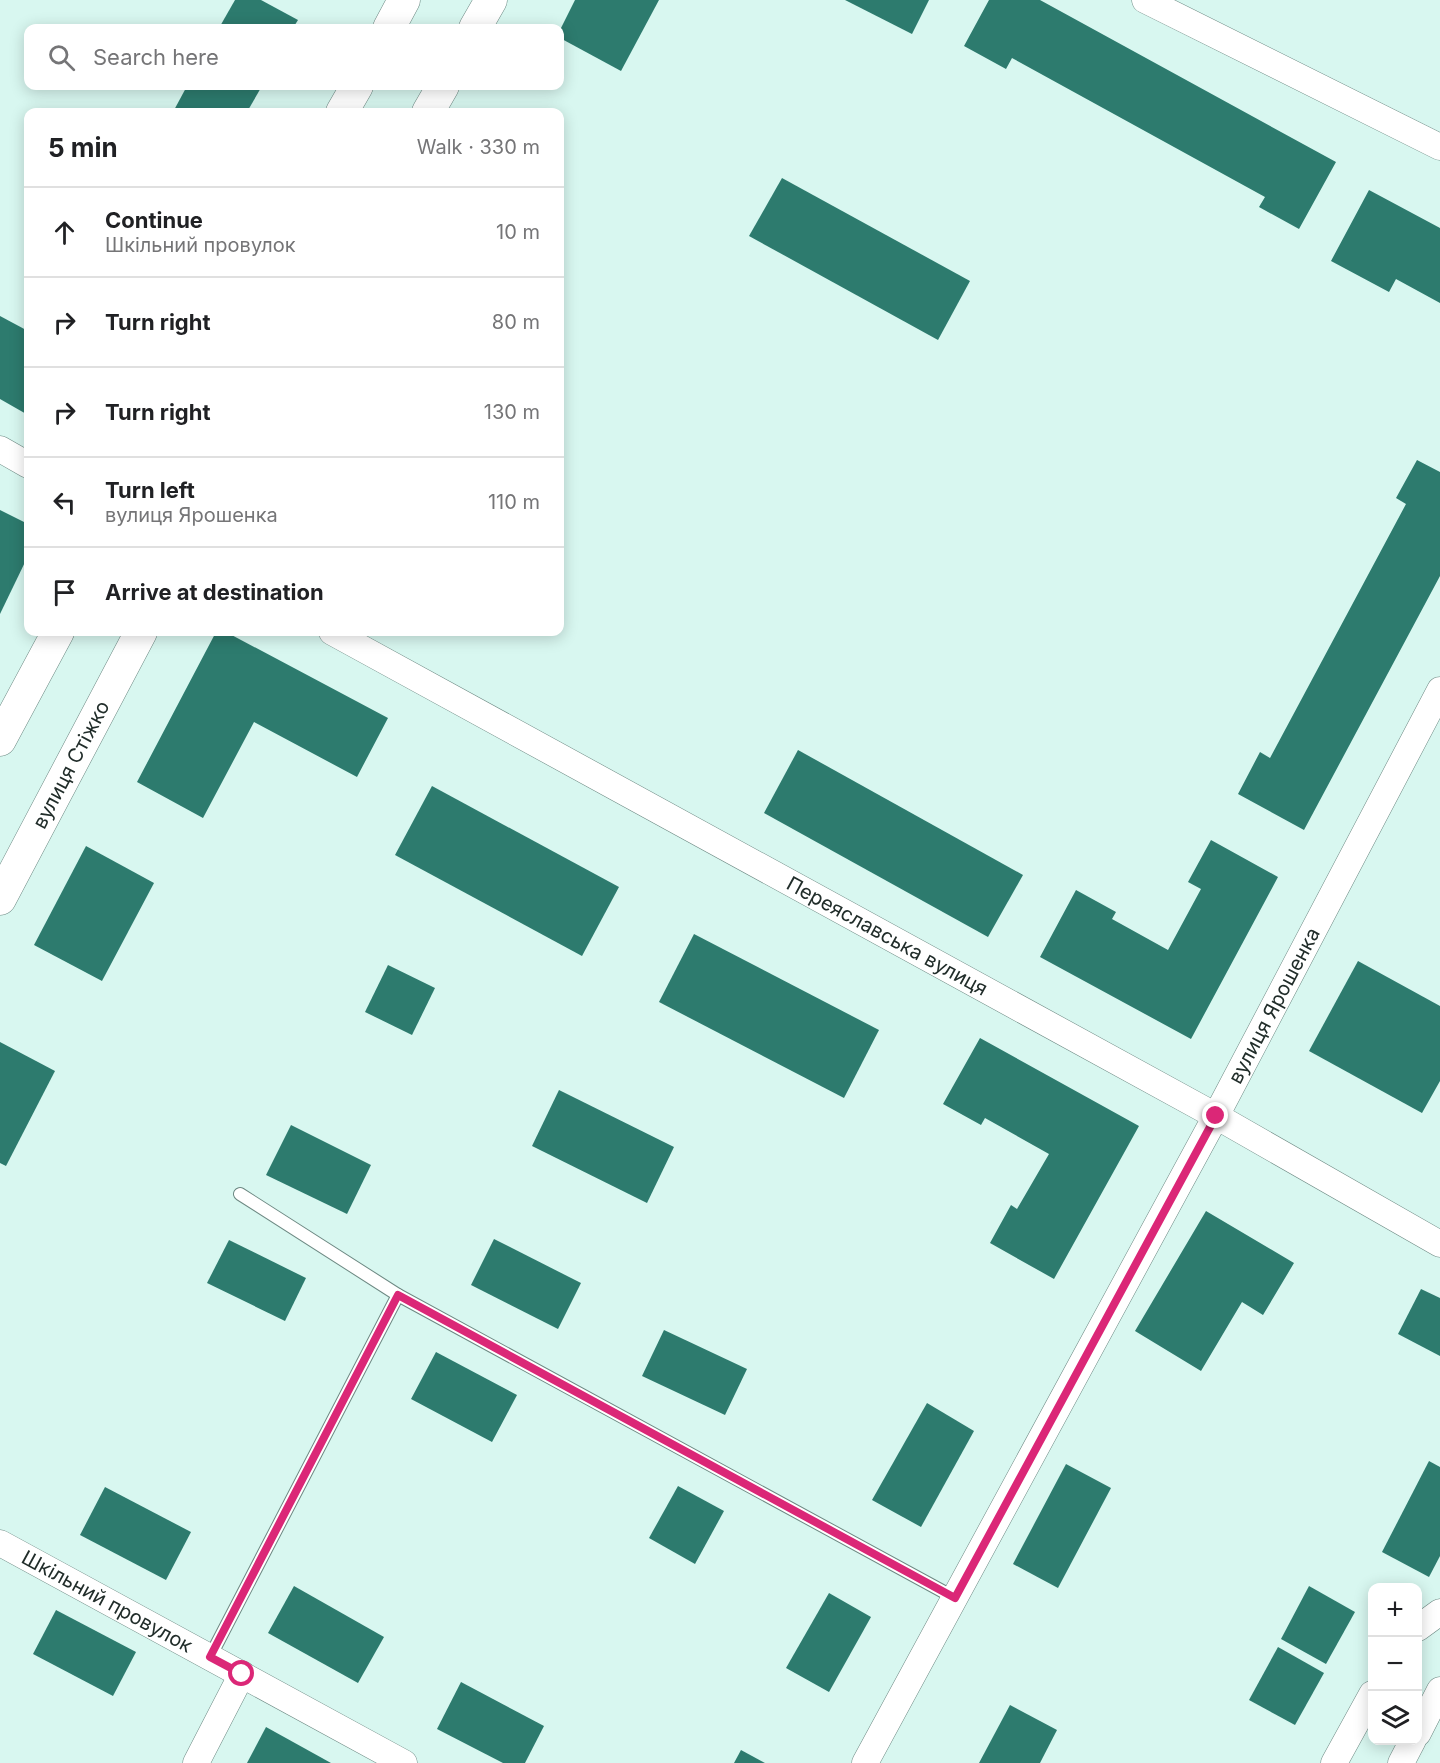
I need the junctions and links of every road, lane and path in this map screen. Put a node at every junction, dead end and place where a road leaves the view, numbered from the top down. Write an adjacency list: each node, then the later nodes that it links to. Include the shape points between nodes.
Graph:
1 (404, 0): 4 (street)
2 (491, 0): 5 (street)
3 (1145, 0): 10 (street)
4 (390, 24)
5 (477, 24)
6 (355, 90): 8 (street)
7 (441, 90): 9 (street)
8 (344, 108)
9 (430, 108)
10 (1440, 147)
11 (0, 449): 12 (street)
12 (24, 463)
13 (56, 636): 17 (street)
14 (139, 636): 18 (street, вулиця Стіжко)
15 (339, 636): 19 (street, Переяславська вулиця)
16 (1440, 690): 19 (street, вулиця Ярошенка)
17 (0, 740)
18 (0, 899)
19 (1216, 1116): 21 (street, Переяславська вулиця); 24 (street, вулиця Ярошенка)
20 (240, 1194): 22 (lane)
21 (1440, 1244)
22 (398, 1295): 24 (lane); 27 (lane)
23 (0, 1543): 27 (street, Шкільний провулок)
24 (955, 1598): 35 (street, вулиця Ярошенка)
25 (1440, 1612): 26 (street)
26 (1422, 1625)
27 (210, 1657): 28 (street, Шкільний провулок)
28 (242, 1674): 33 (street); 34 (street, Шкільний провулок)
29 (1440, 1690): 31 (street)
30 (1368, 1701): 36 (street)
31 (1422, 1725)
32 (1410, 1745): 37 (street)
33 (196, 1763)
34 (404, 1763)
35 (865, 1763)
36 (1334, 1763)
37 (1401, 1763)

